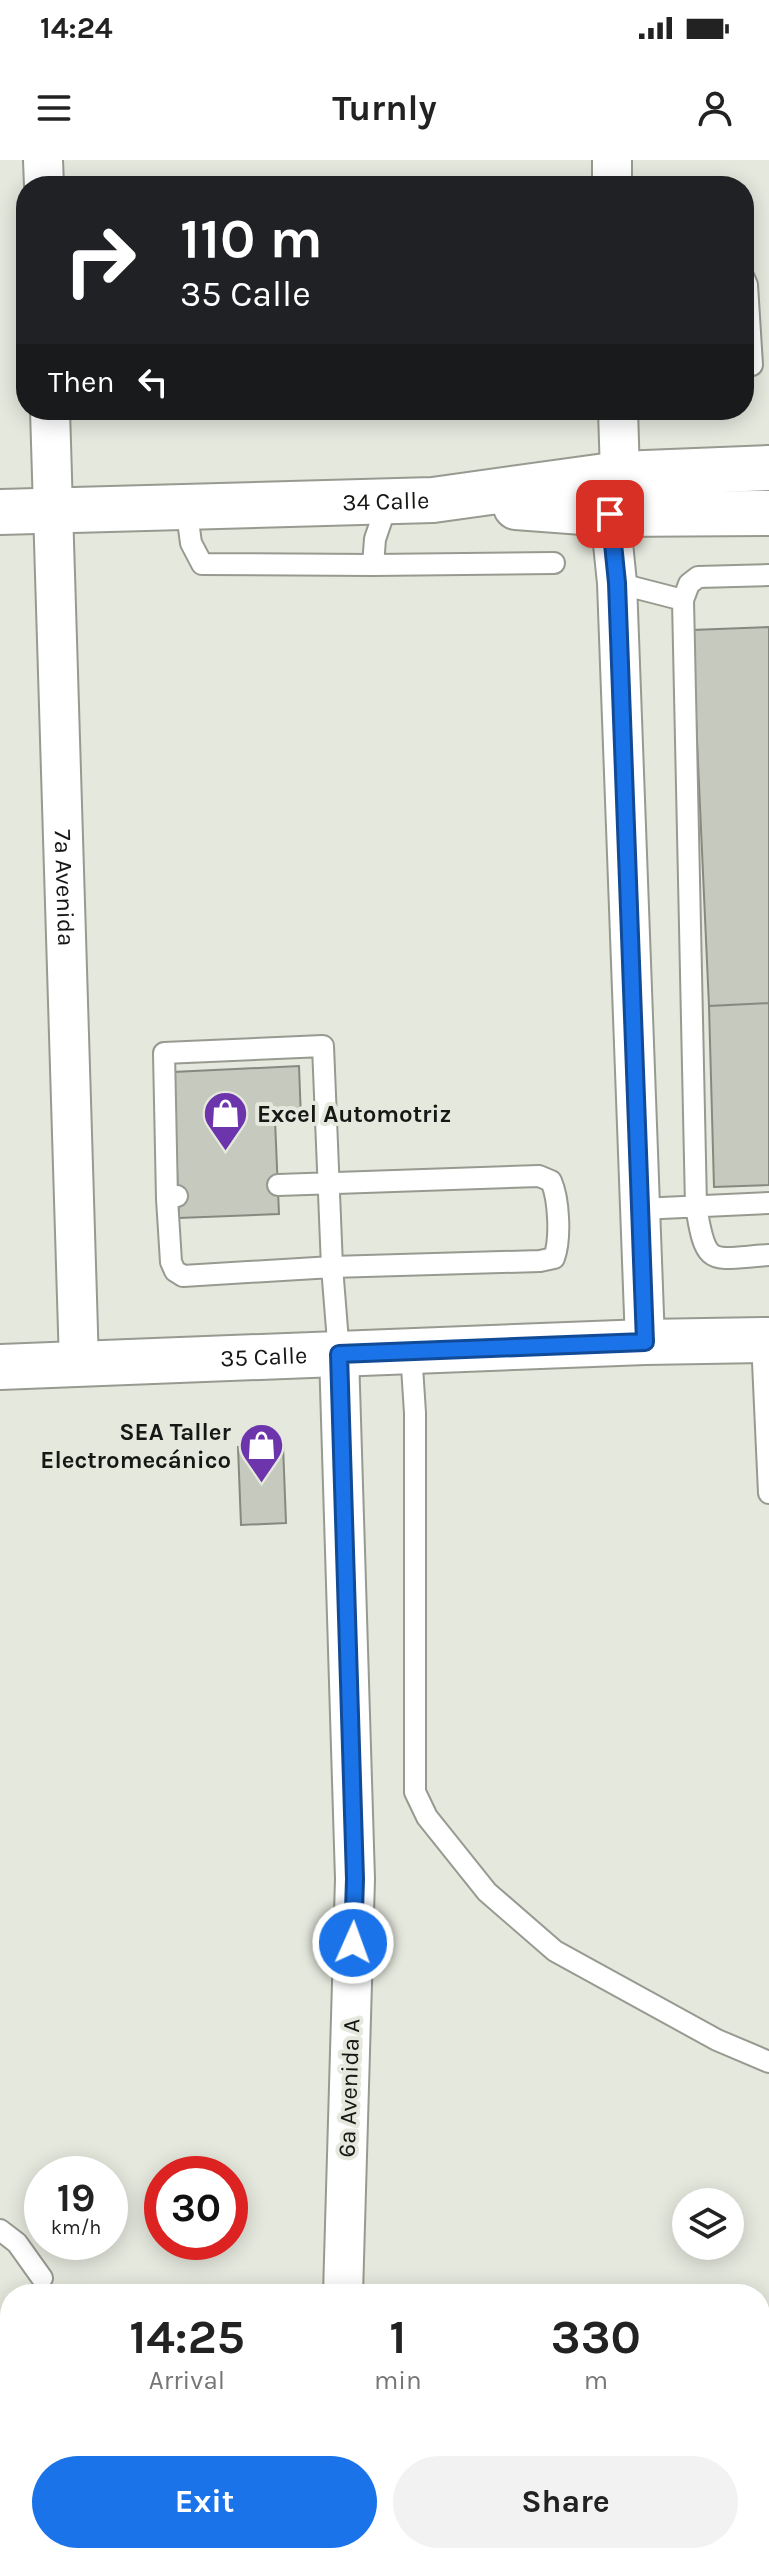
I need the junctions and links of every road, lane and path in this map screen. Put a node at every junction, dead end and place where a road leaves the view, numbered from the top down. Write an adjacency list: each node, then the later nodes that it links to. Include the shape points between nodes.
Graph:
1 (50, 420): 7 (street, 7a Avenida)
2 (618, 420): 4 (street)
3 (769, 468): 4 (main road, 34 Calle)
4 (615, 494): 5 (main road, 34 Calle); 9 (main road); 13 (street)
5 (388, 501): 6 (main road, 34 Calle); 11 (lane)
6 (186, 506): 7 (main road, 34 Calle); 11 (lane, via 191,543 202,564)
7 (53, 510): 8 (main road, 34 Calle); 26 (street, 7a Avenida)
8 (0, 512)
9 (769, 513)
10 (554, 563): 11 (lane)
11 (373, 565)
12 (769, 575): 14 (lane, via 698,577)
13 (617, 583): 14 (lane); 19 (street)
14 (683, 600): 18 (lane)
15 (329, 1184): 16 (lane); 21 (lane); 21 (lane, via 539,1176 551,1181 555,1190 559,1245 554,1258 540,1261); 21 (lane, via 323,1046 164,1053 175,1271 183,1276)
16 (278, 1185)
17 (769, 1203): 18 (lane)
18 (696, 1206): 19 (lane); 20 (lane, via 707,1252 719,1258)
19 (640, 1209): 23 (street)
20 (769, 1255)
21 (332, 1267): 25 (lane)
22 (766, 1340): 23 (main road, 35 Calle); 28 (lane)
23 (645, 1342): 24 (main road, 35 Calle)
24 (411, 1351): 25 (main road, 35 Calle); 29 (lane, via 415,1792 427,1817 487,1892 555,1951 717,2040)
25 (339, 1354): 26 (main road, 35 Calle); 32 (street, 6a Avenida A, via 355,1879)
26 (79, 1364): 27 (main road, 35 Calle)
27 (0, 1367)
28 (769, 1493)
29 (769, 2062)
30 (0, 2230): 31 (lane, via 17,2243)
31 (42, 2278)
32 (343, 2284)

